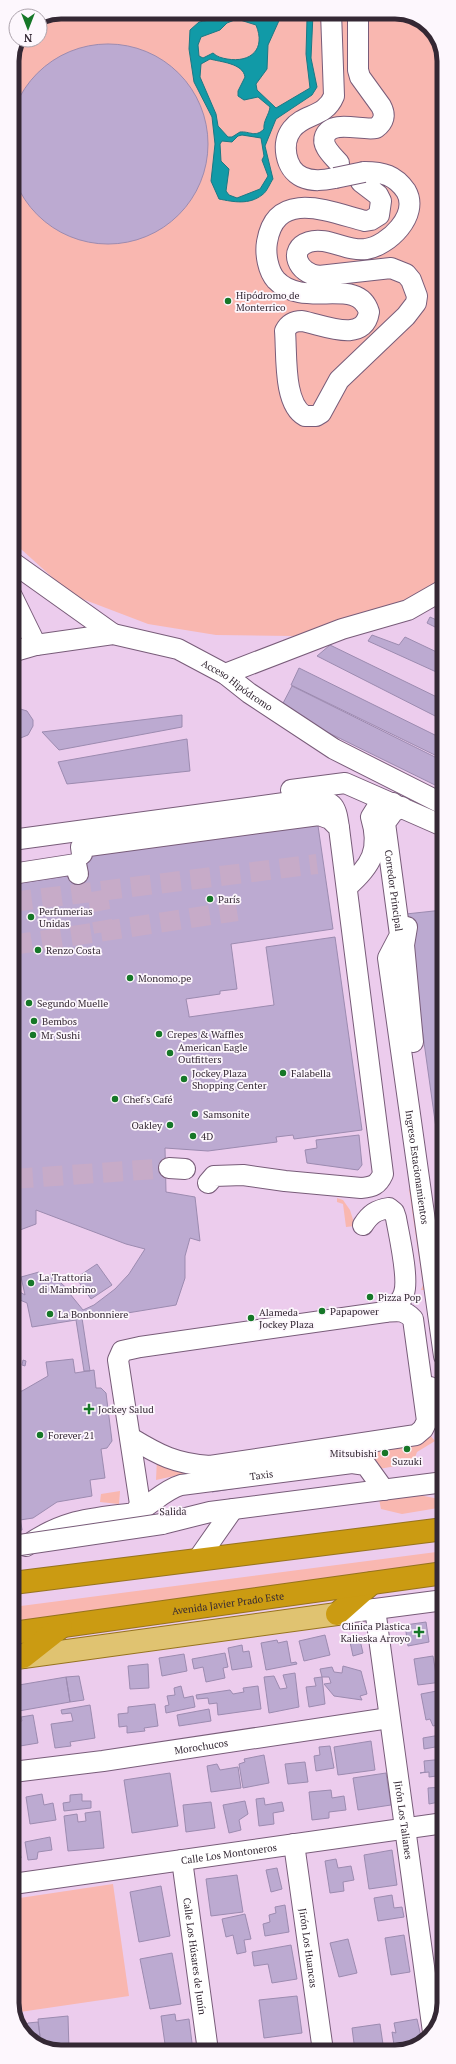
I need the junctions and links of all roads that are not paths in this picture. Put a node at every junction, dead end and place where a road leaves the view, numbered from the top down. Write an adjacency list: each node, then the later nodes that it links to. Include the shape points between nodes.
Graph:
1 (331, 19): 3 (street, via 334,96 325,110 292,129 286,144 286,154 293,168 302,177 320,180)
2 (358, 19): 3 (street, via 358,70 360,77 384,111 384,119 376,128 337,127 328,132 325,137 326,145)
3 (337, 170): 4 (street, bridge)
4 (363, 177): 4 (street, via 381,201 379,215 371,220 365,221 310,207 295,208 276,220 268,235 268,263 276,280 291,290 302,293 346,293 358,296 364,299 369,312 366,323 351,331 302,321 288,326 285,331 290,396 296,408 305,416 316,416 321,413 339,380 406,316 416,303 417,296 411,280 398,270 384,268 319,276 309,274 299,265 298,255 306,243 317,240 352,249 366,249 394,234 403,224 409,209 409,201 400,183 384,172)
5 (19, 567): 8 (street)
6 (437, 593): 11 (street, via 408,610 342,629)
7 (19, 610): 9 (street)
8 (113, 634): 9 (street, Acceso Hipódromo); 11 (street, Acceso Hipódromo, via 178,649)
9 (36, 645): 10 (street, Acceso Hipódromo)
10 (19, 650)
11 (225, 674): 13 (street, Acceso Hipódromo, via 334,749)
12 (306, 800): 15 (street, via 313,794 338,791 356,800); 16 (street); 18 (street, via 325,800 333,804)
13 (437, 800)
14 (400, 806): 15 (street, via 376,809); 16 (street, via 345,783 166,808); 17 (street); 25 (street, Corredor Principal, via 385,823 400,935 388,958)
15 (371, 817): 23 (street, via 375,832 371,856 364,872)
16 (144, 821): 19 (street)
17 (437, 823)
18 (339, 828): 20 (street, via 330,819 319,815 81,847); 23 (street)
19 (19, 839)
20 (82, 854)
21 (19, 873): 22 (street, via 76,864)
22 (78, 874)
23 (346, 888): 26 (street, via 383,1174 372,1187 361,1188 243,1175 214,1176)
24 (408, 926): 25 (street, via 404,945 414,1054)
25 (409, 1098): 28 (street, Ingreso Estacionamientos)
26 (208, 1183)
27 (363, 1225): 30 (street, via 368,1217 379,1210 389,1208 396,1218 406,1282 404,1293 392,1308)
28 (434, 1288): 29 (street, Ingreso Estacionamientos); 31 (street, via 422,1312)
29 (437, 1308)
30 (385, 1312): 31 (street, via 401,1311 408,1313 413,1319); 33 (street, via 126,1349 118,1360)
31 (419, 1361): 32 (street); 33 (street, via 427,1421 416,1435 210,1466 188,1464 158,1454)
32 (437, 1405)
33 (131, 1438): 38 (street, via 140,1504)
34 (437, 1483): 35 (street)
35 (384, 1490): 36 (street); 38 (street, Taxis, via 366,1465 352,1463 181,1485 171,1488)
36 (233, 1510): 37 (street); 42 (street)
37 (210, 1512): 38 (street, Salida, via 175,1510); 40 (street, bridge, via 162,1524)
38 (135, 1513): 41 (street, Salida, via 65,1524 48,1531)
39 (437, 1530): 42 (highway)
40 (19, 1545)
41 (19, 1551)
42 (198, 1559): 44 (highway)
43 (437, 1574): 45 (highway, Avenida Javier Prado Este)
44 (19, 1582)
45 (372, 1583): 48 (highway); 49 (highway, Avenida Javier Prado Este)
46 (437, 1601): 47 (street)
47 (375, 1609): 48 (street); 53 (street, Jirón Los Talianes)
48 (337, 1614): 52 (main road)
49 (61, 1627): 50 (highway, Avenida Javier Prado Este); 51 (highway)
50 (19, 1632)
51 (19, 1657)
52 (19, 1658)
53 (389, 1718): 54 (street, Morochucos); 56 (street, Jirón Los Talianes)
54 (19, 1771)
55 (437, 1824): 56 (street, Calle Los Montoneros)
56 (405, 1829): 57 (street, Calle Los Montoneros); 60 (street, Jirón Los Talianes)
57 (294, 1844): 58 (street, Calle Los Montoneros); 62 (street, Jirón Los Huancas)
58 (182, 1860): 59 (street, Calle Los Montoneros); 61 (street, Calle Los Húsares de Junín)
59 (19, 1883)
60 (432, 2023)
61 (207, 2045)
62 (321, 2045)

